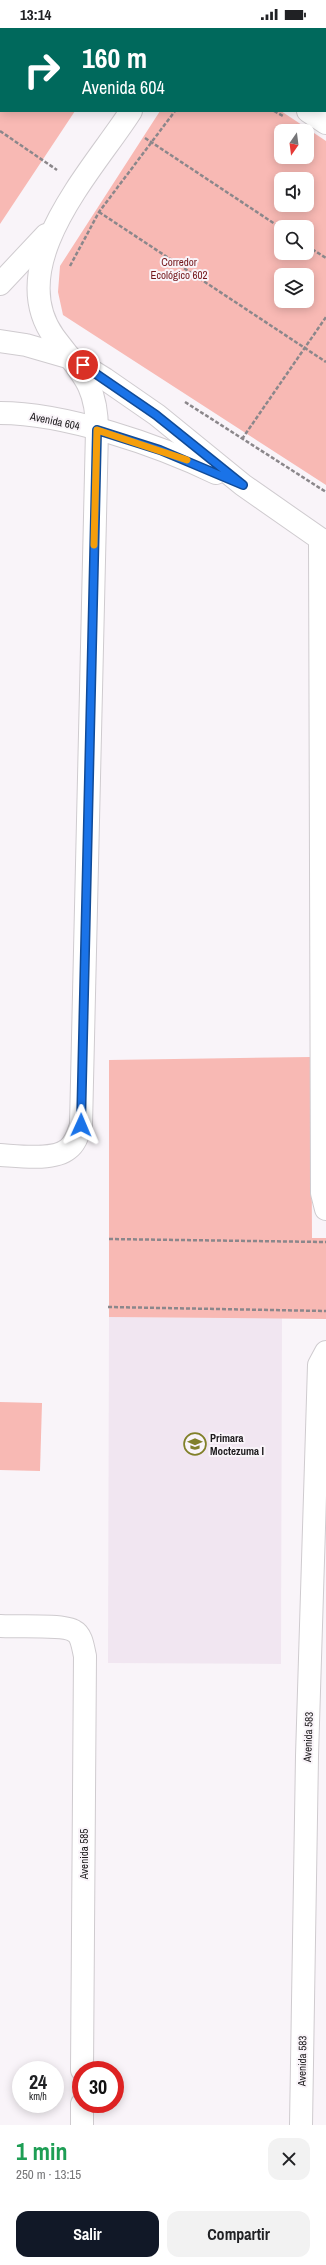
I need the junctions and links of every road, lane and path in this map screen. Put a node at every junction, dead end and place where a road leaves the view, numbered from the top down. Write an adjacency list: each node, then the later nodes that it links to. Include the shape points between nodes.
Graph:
1 (130, 112): 7 (street, Avenida 604)
2 (175, 112): 6 (path)
3 (310, 112): 4 (street)
4 (326, 123)
5 (0, 131): 7 (path)
6 (151, 142): 8 (path); 9 (path)
7 (79, 185): 10 (street, Avenida 604)
8 (99, 212): 13 (path); 17 (path)
9 (274, 223)
10 (54, 227): 14 (street, Avenida 604); 18 (street, Avenida 604, via 45,247 40,269 42,308 46,323)
11 (314, 250): 12 (path)
12 (326, 258)
13 (67, 270)
14 (0, 284)
15 (326, 316): 17 (path)
16 (0, 341): 18 (street, Avenida 604, via 26,345)
17 (305, 349): 19 (path); 23 (path)
18 (72, 358): 22 (street, via 94,395); 24 (street, Avenida 604, via 156,415)
19 (326, 362)
20 (184, 401): 23 (path)
21 (0, 413): 22 (street, Avenida 604, via 18,413)
22 (97, 430): 24 (street, Avenida 604, via 160,450); 27 (street, via 81,1125 76,1139 68,1149 58,1154)
23 (242, 439): 25 (path)
24 (243, 485): 26 (street, Avenida 604)
25 (326, 492)
26 (323, 541): 28 (street, via 322,1193)
27 (0, 1155)
28 (326, 1209)
29 (109, 1239): 30 (path)
30 (326, 1242)
31 (108, 1307): 32 (path)
32 (326, 1311)
33 (326, 1352): 38 (street, Avenida 583, via 319,1364 318,1372 307,1756)
34 (0, 1626): 35 (street, Avenida 585, via 62,1628 74,1631 80,1639 85,1656)
35 (82, 2061)
36 (82, 2113): 37 (street)
37 (82, 2125)
38 (301, 2125)

